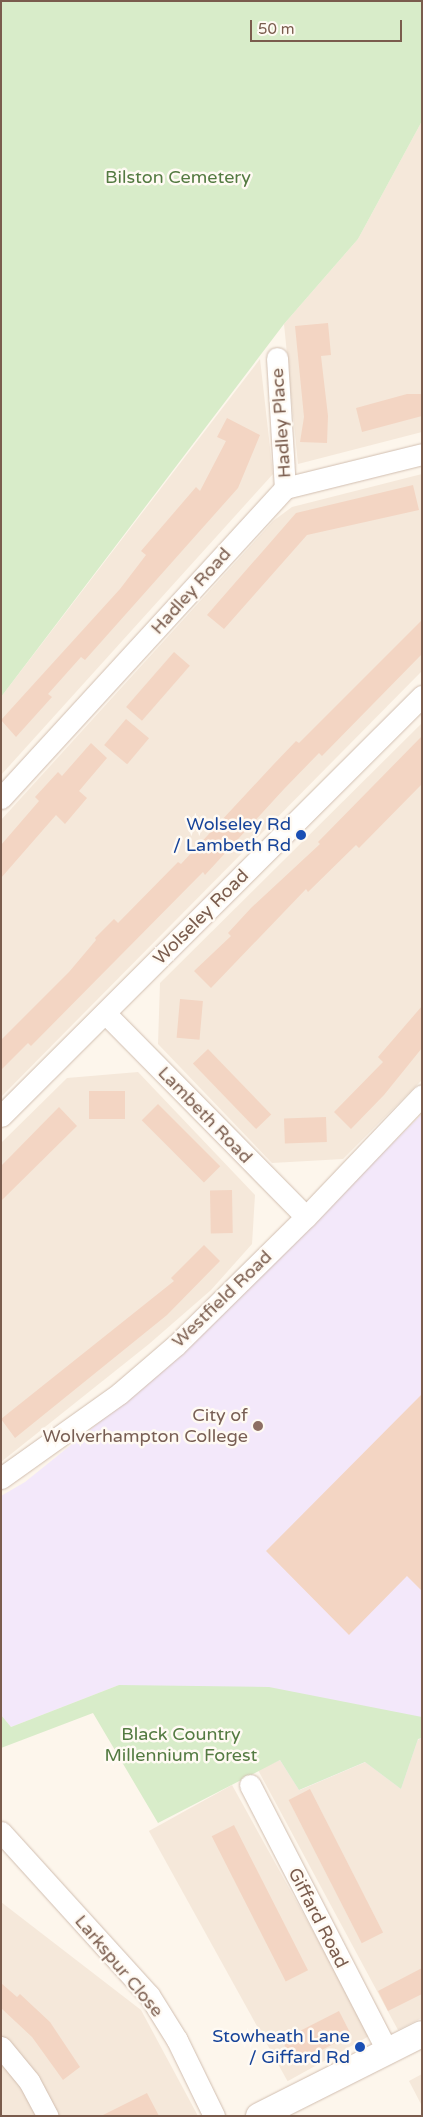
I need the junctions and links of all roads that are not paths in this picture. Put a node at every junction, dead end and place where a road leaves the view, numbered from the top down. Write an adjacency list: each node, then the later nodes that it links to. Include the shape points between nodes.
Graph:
1 (277, 358): 3 (street, Hadley Place)
2 (422, 454): 3 (street)
3 (285, 488): 5 (street, Hadley Road)
4 (422, 696): 6 (street, Wolseley Road)
5 (1, 798)
6 (105, 1013): 8 (street, Wolseley Road); 9 (street, Lambeth Road)
7 (422, 1096): 9 (street, Westfield Road)
8 (1, 1116)
9 (306, 1217): 10 (street, Westfield Road, via 176,1344 120,1392)
10 (1, 1478)
11 (250, 1785): 15 (street, Giffard Road)
12 (1, 1832): 17 (street, Larkspur Close, via 149,1996 177,2040)
13 (422, 2034): 15 (street)
14 (1, 2047): 16 (street, via 29,2081)
15 (387, 2051): 18 (street)
16 (48, 2116)
17 (214, 2116)
18 (259, 2116)

